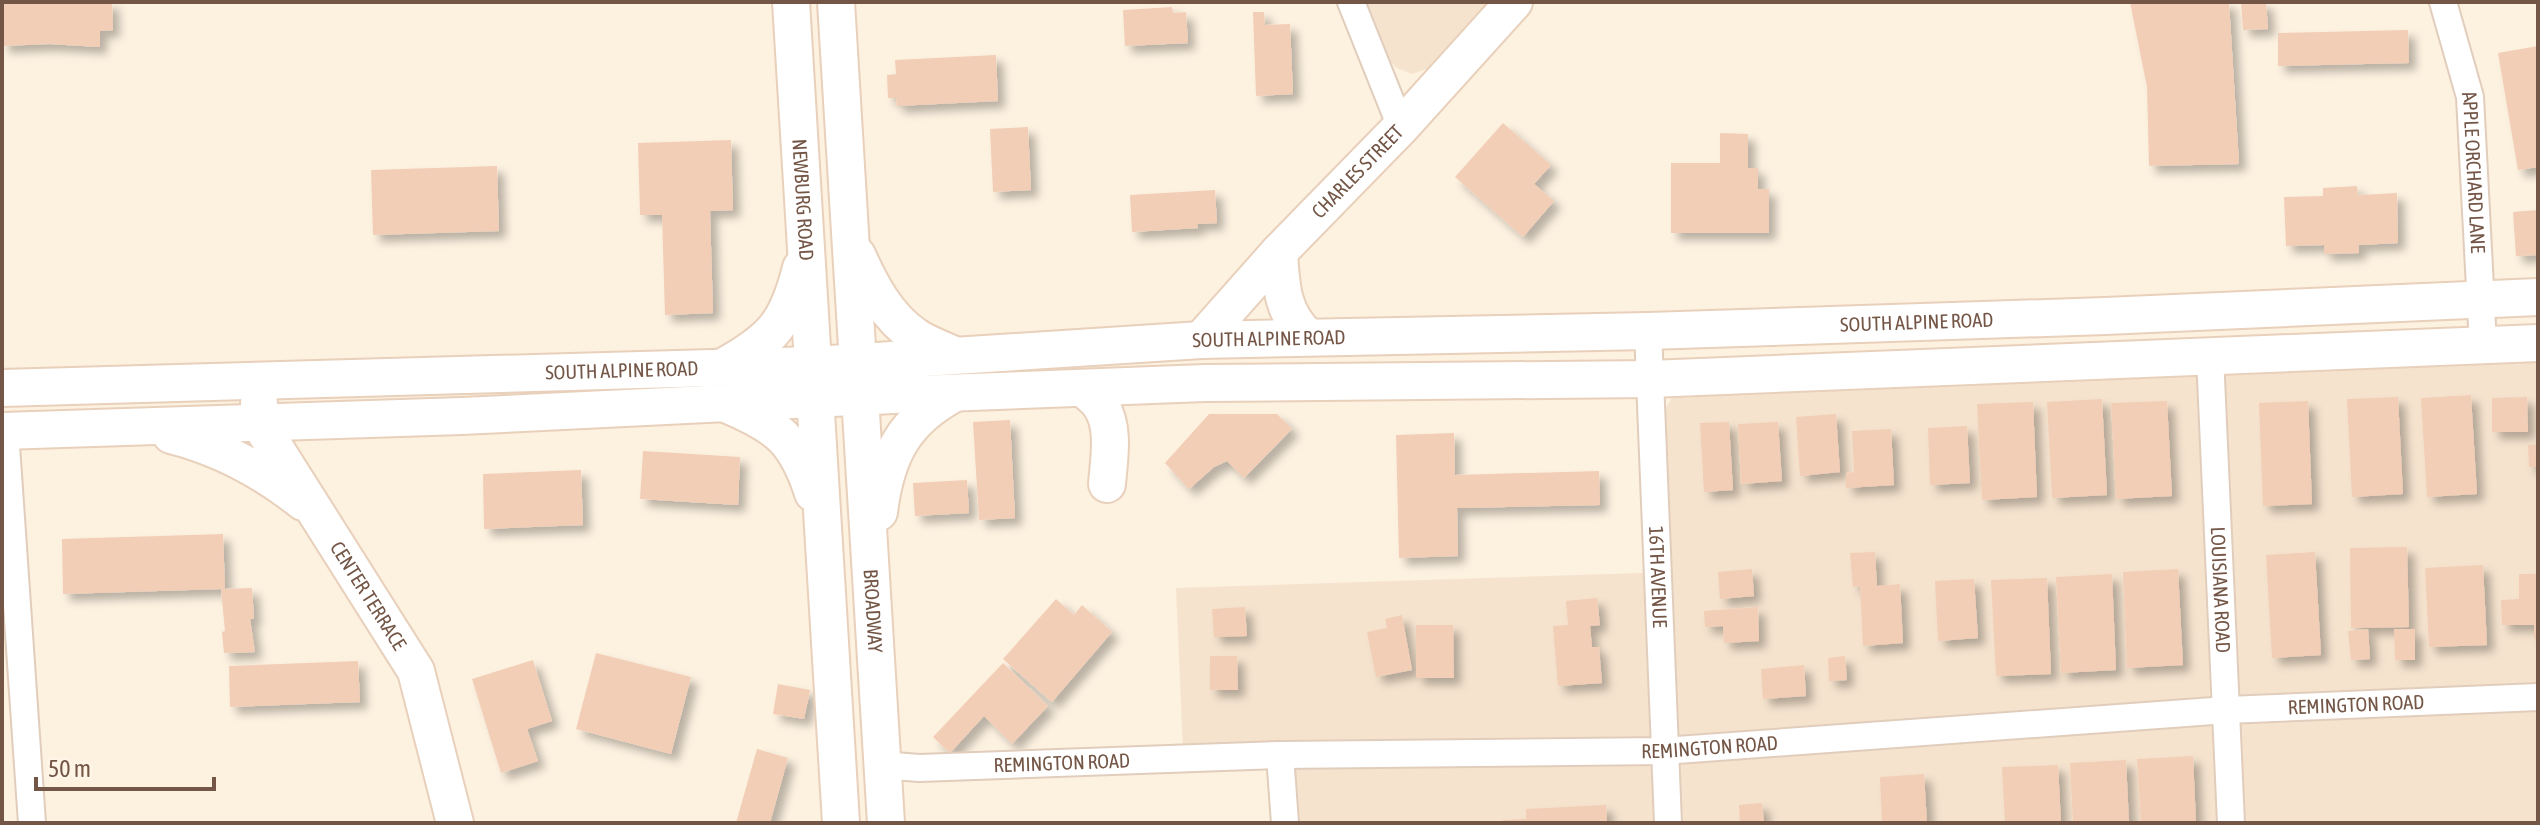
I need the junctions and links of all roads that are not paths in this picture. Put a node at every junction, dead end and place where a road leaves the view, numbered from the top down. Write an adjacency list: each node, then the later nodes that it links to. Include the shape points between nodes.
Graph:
1 (791, 2): 8 (main road, NEWBURG ROAD)
2 (836, 2): 7 (main road)
3 (1351, 2): 6 (street)
4 (1514, 2): 6 (main road, CHARLES STREET)
5 (2443, 2): 11 (street, APPLE ORCHARD LANE, via 2470,97)
6 (1401, 127): 9 (main road, CHARLES STREET)
7 (851, 243): 18 (main road, via 890,314 916,337); 22 (main road)
8 (807, 246): 24 (main road, NEWBURG ROAD); 25 (main road, via 791,304 774,332)
9 (1279, 252): 14 (main road, via 1287,309); 15 (main road, CHARLES STREET)
10 (2538, 297): 11 (main road, SOUTH ALPINE ROAD)
11 (2481, 299): 12 (main road, SOUTH ALPINE ROAD); 17 (street, APPLE ORCHARD LANE)
12 (2105, 316): 13 (main road, SOUTH ALPINE ROAD); 20 (main road)
13 (1648, 331): 14 (main road, SOUTH ALPINE ROAD); 21 (street, 16TH AVENUE)
14 (1308, 337): 15 (main road, SOUTH ALPINE ROAD)
15 (1201, 340): 18 (main road, SOUTH ALPINE ROAD)
16 (2538, 343): 17 (main road, SOUTH ALPINE ROAD)
17 (2483, 345): 19 (main road, SOUTH ALPINE ROAD)
18 (956, 356): 22 (main road, SOUTH ALPINE ROAD)
19 (2210, 356): 20 (main road, SOUTH ALPINE ROAD); 37 (street, LOUISIANA ROAD)
20 (2109, 360): 21 (main road, SOUTH ALPINE ROAD)
21 (1650, 379): 27 (main road, SOUTH ALPINE ROAD); 38 (street, 16TH AVENUE)
22 (860, 380): 24 (main road, SOUTH ALPINE ROAD); 28 (main road, SOUTH ALPINE ROAD); 35 (main road, BROADWAY)
23 (259, 382): 25 (main road, SOUTH ALPINE ROAD); 26 (main road, SOUTH ALPINE ROAD); 29 (main road)
24 (816, 382): 25 (main road, SOUTH ALPINE ROAD); 34 (main road)
25 (722, 386): 29 (main road, SOUTH ALPINE ROAD); 34 (main road, via 790,442)
26 (2, 388)
27 (1083, 388): 28 (main road, SOUTH ALPINE ROAD); 32 (main road, via 1101,406 1108,423)
28 (956, 392): 35 (main road, via 929,406 905,431 880,500)
29 (260, 424): 30 (main road, SOUTH ALPINE ROAD); 33 (main road, CENTER TERRACE)
30 (138, 427): 31 (main road, SOUTH ALPINE ROAD); 33 (main road, via 194,441 242,461)
31 (4, 431): 41 (street)
32 (1107, 484)
33 (315, 511): 43 (main road, CENTER TERRACE, via 416,671)
34 (824, 521): 44 (main road)
35 (871, 573): 40 (main road, BROADWAY)
36 (2538, 697): 37 (street, REMINGTON ROAD)
37 (2227, 710): 38 (street, REMINGTON ROAD); 48 (street, LOUISIANA ROAD)
38 (1663, 751): 39 (street, REMINGTON ROAD); 47 (street, 16TH AVENUE)
39 (1280, 755): 40 (street, REMINGTON ROAD); 46 (street)
40 (882, 765): 45 (main road, BROADWAY)
41 (15, 767): 42 (street)
42 (32, 823)
43 (455, 823)
44 (841, 823)
45 (886, 823)
46 (1285, 823)
47 (1668, 823)
48 (2231, 823)

